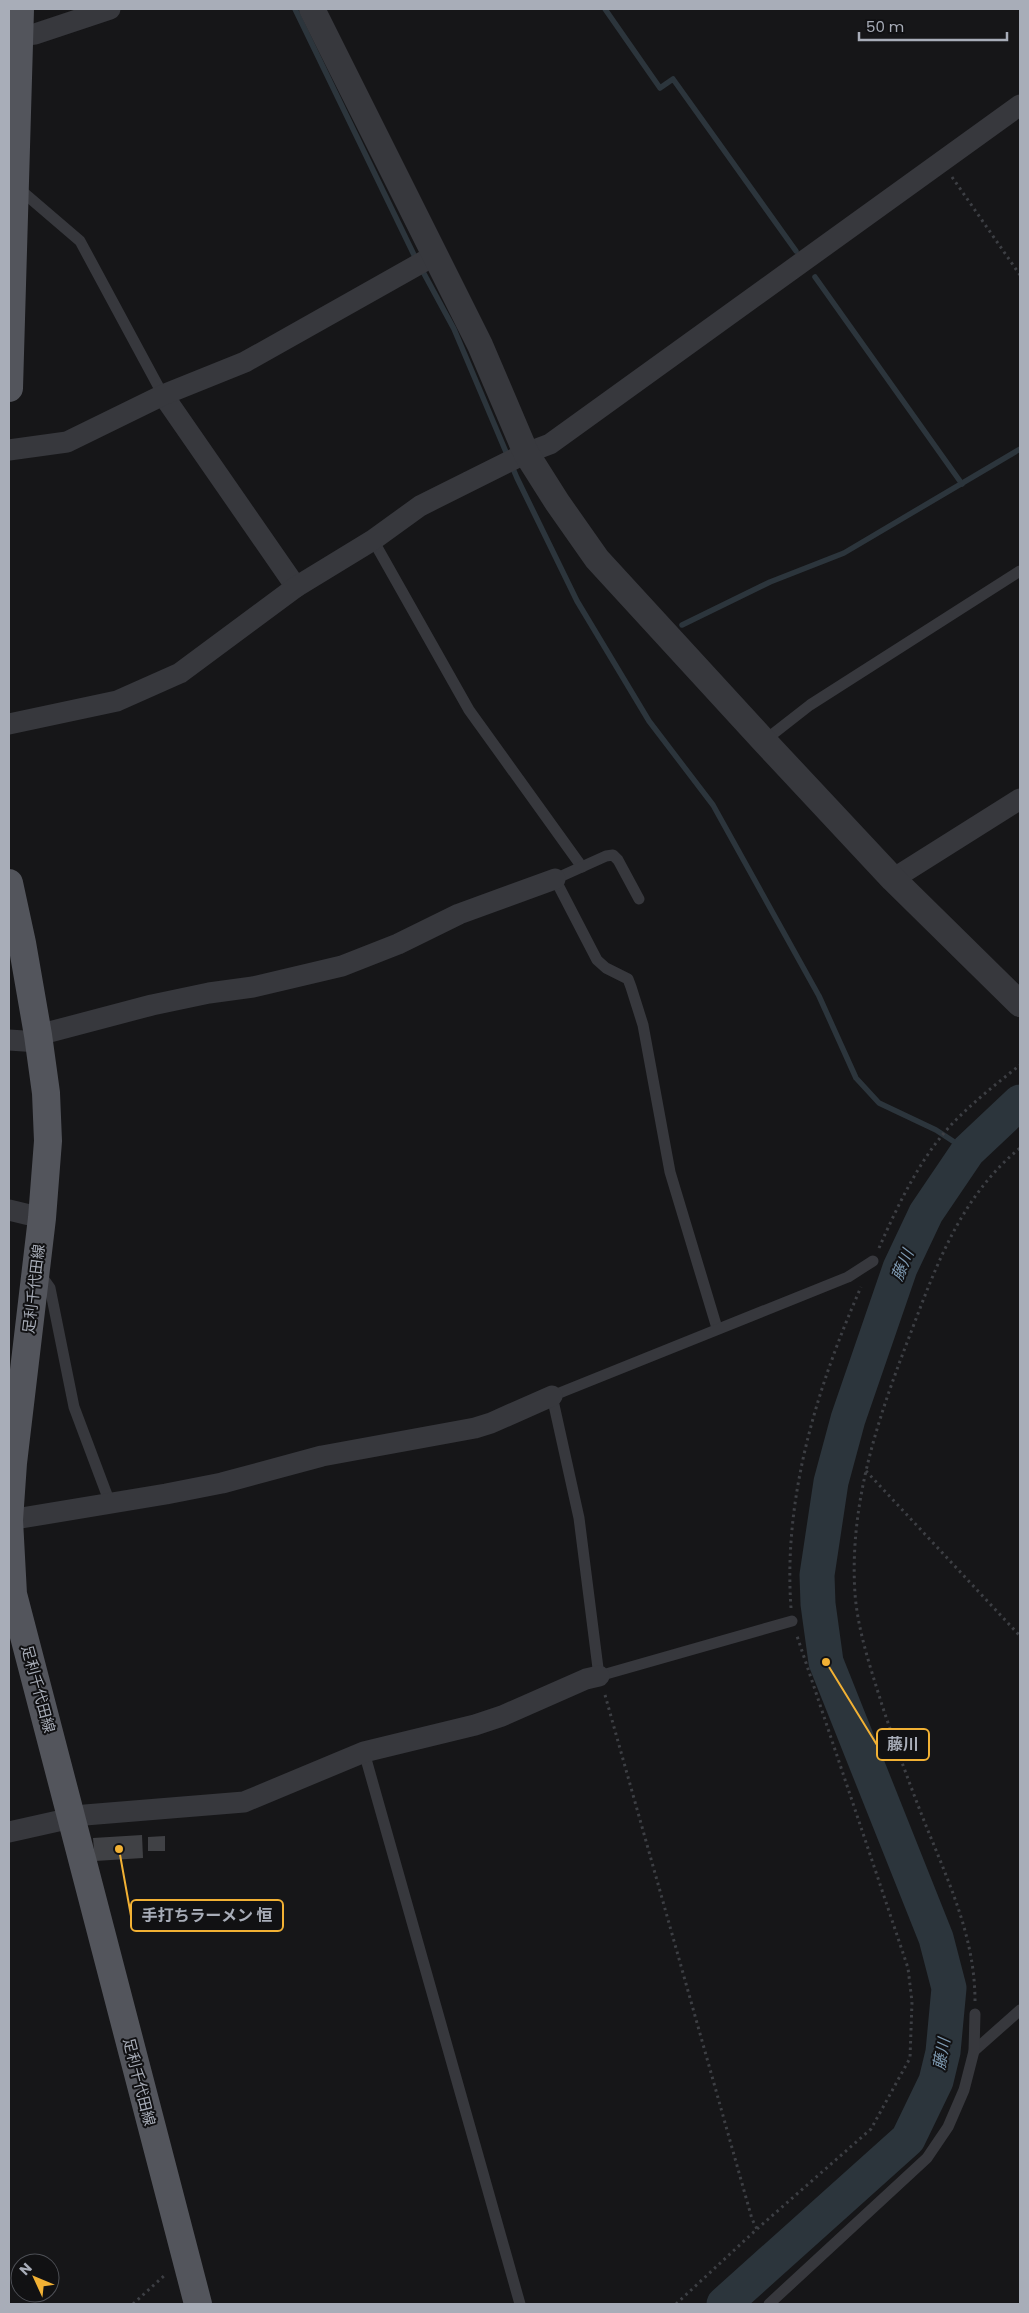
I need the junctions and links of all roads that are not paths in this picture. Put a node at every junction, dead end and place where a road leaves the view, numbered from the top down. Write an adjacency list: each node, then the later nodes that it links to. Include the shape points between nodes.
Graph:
1 (20, 9): 4 (main road)
2 (110, 9): 4 (street, via 35,34)
3 (312, 9): 7 (street)
4 (16, 54): 6 (main road)
5 (1020, 105): 11 (street, via 550,444)
6 (15, 185): 8 (main road); 9 (lane, via 80,241)
7 (435, 255): 9 (street, via 245,362); 11 (street, via 480,345)
8 (9, 388)
9 (163, 395): 10 (street, via 67,442); 14 (street)
10 (9, 450)
11 (526, 453): 12 (street, via 420,506); 16 (street, via 597,559)
12 (373, 540): 14 (street); 18 (lane, via 469,710)
13 (1020, 571): 16 (lane, via 810,706)
14 (296, 587): 15 (street, via 180,674 117,701)
15 (9, 724)
16 (764, 741): 20 (street)
17 (1020, 799): 20 (street)
18 (582, 867): 19 (lane); 22 (lane, via 613,855)
19 (555, 879): 24 (street, via 459,914 398,944 342,966 253,987 209,992 152,1005); 30 (lane, via 597,960 628,979 632,986 643,1025 670,1172)
20 (893, 879): 23 (street)
21 (9, 883): 24 (main road, 足利千代田線)
22 (639, 899)
23 (1020, 1004)
24 (39, 1039): 25 (street); 27 (main road, 足利千代田線, via 48,1142)
25 (9, 1040)
26 (9, 1210): 27 (street)
27 (42, 1218): 29 (main road, 足利千代田線)
28 (873, 1260): 30 (lane, via 848,1277)
29 (36, 1269): 32 (lane, via 50,1288 74,1407); 33 (main road, 足利千代田線)
30 (717, 1328): 31 (lane)
31 (552, 1396): 32 (street, via 475,1428 322,1456 222,1483); 35 (lane, via 579,1518)
32 (110, 1503): 33 (street)
33 (9, 1515): 37 (main road, 足利千代田線, via 13,1594)
34 (792, 1621): 35 (lane)
35 (598, 1676): 36 (street, via 476,1725)
36 (364, 1752): 37 (street, via 244,1802); 43 (lane)
37 (72, 1818): 38 (street); 42 (main road, 足利千代田線)
38 (9, 1832)
39 (1020, 2010): 41 (lane)
40 (975, 2014): 41 (lane)
41 (974, 2051): 44 (lane, via 964,2090 948,2127 928,2158)
42 (198, 2304)
43 (520, 2304)
44 (769, 2304)

